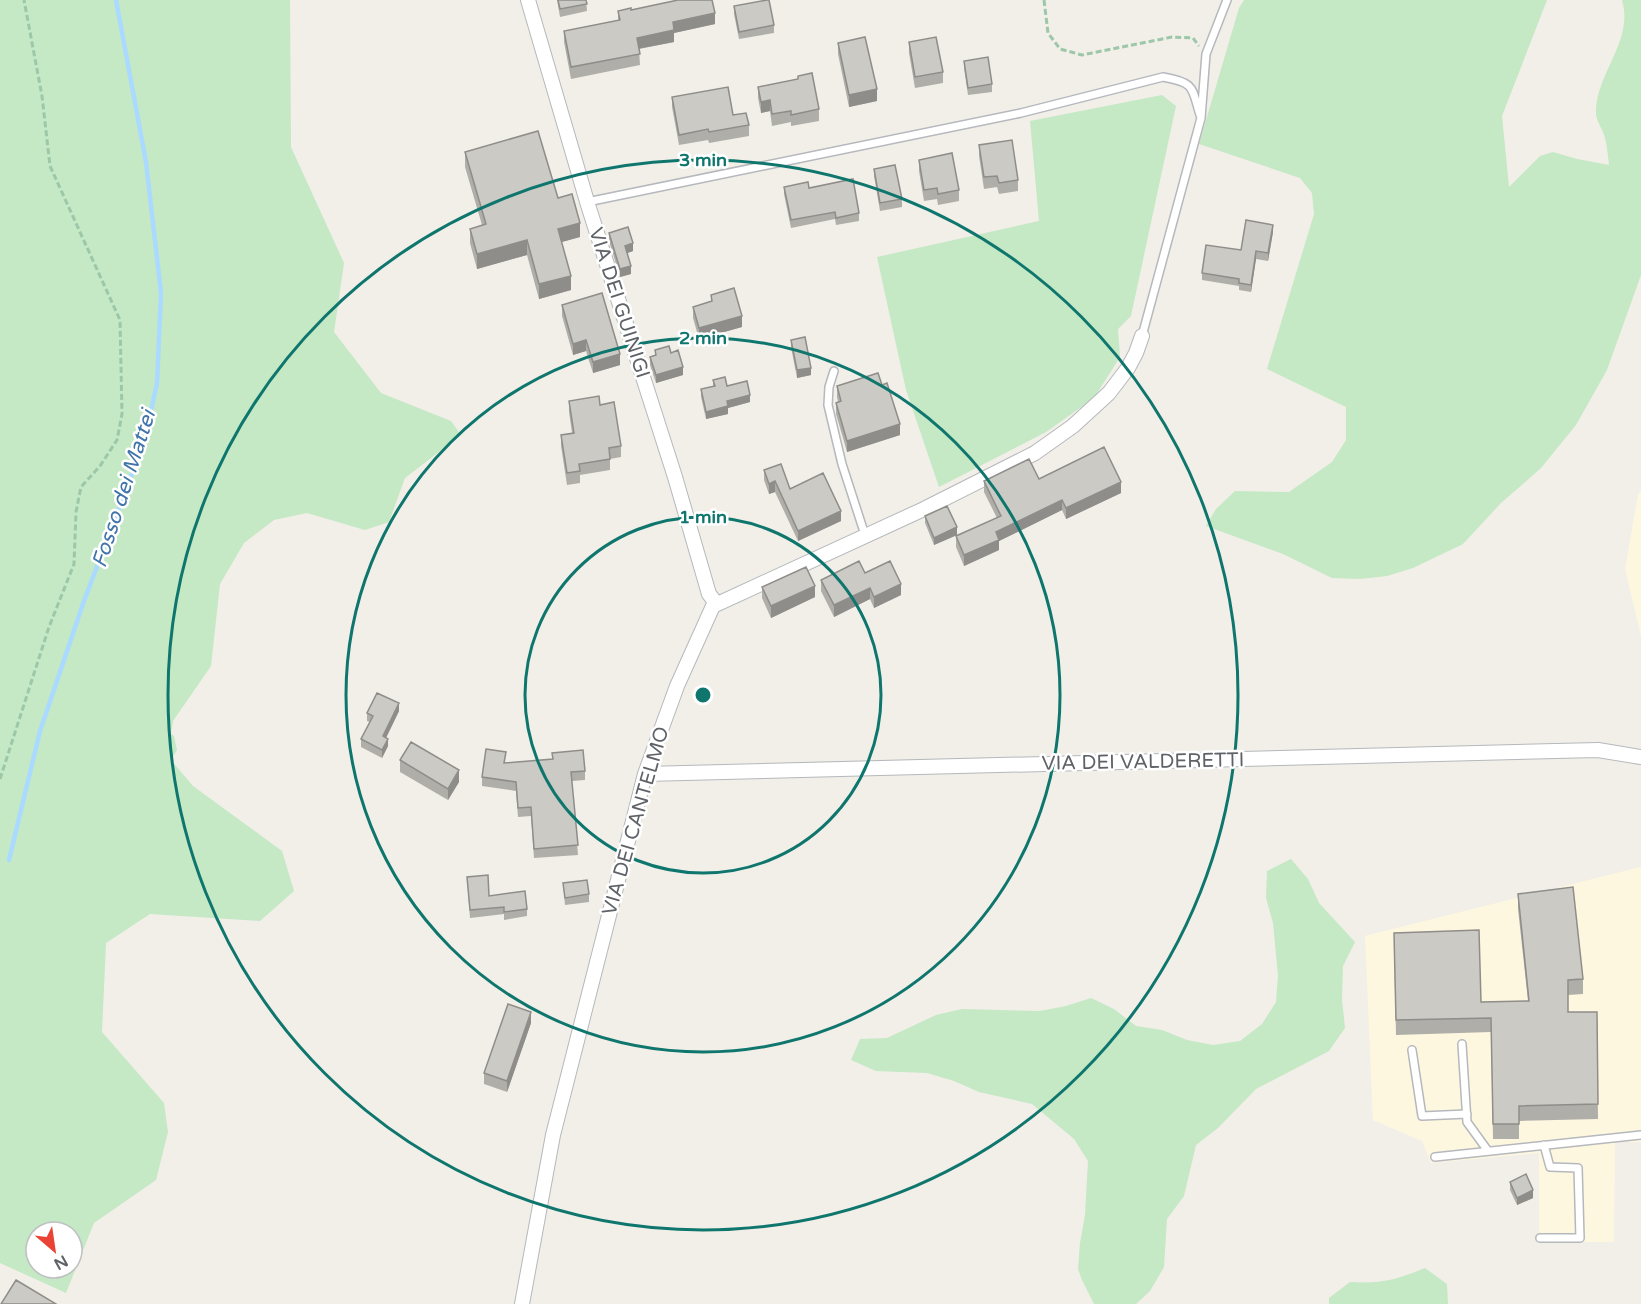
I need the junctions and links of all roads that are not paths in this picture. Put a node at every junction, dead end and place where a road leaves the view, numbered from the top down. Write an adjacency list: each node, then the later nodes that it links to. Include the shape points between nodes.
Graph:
1 (528, 0): 4 (street, VIA DEI GUINIGI)
2 (1227, 0): 3 (lane, via 1206,54)
3 (1201, 118): 4 (lane, via 1190,85 1163,76 1021,113); 5 (lane)
4 (587, 201): 8 (street, VIA DEI GUINIGI, via 709,594)
5 (1142, 336): 7 (street, via 1128,368 1109,393 1050,443 934,504)
6 (834, 371): 7 (lane, via 828,405)
7 (864, 535): 8 (street)
8 (716, 603): 10 (street, VIA DEI CANTELMO, via 677,686)
9 (1641, 757): 10 (street, VIA DEI VALDERETTI, via 1598,750)
10 (645, 774): 19 (street, VIA DEI CANTELMO, via 553,1135)
11 (1462, 1044): 13 (lane)
12 (1412, 1050): 13 (lane, via 1422,1116)
13 (1467, 1114): 16 (lane, via 1467,1122)
14 (1641, 1135): 15 (lane)
15 (1544, 1144): 16 (lane); 18 (lane, via 1550,1167 1578,1168 1580,1238)
16 (1488, 1151): 17 (lane)
17 (1435, 1157)
18 (1540, 1238)
19 (522, 1304)

